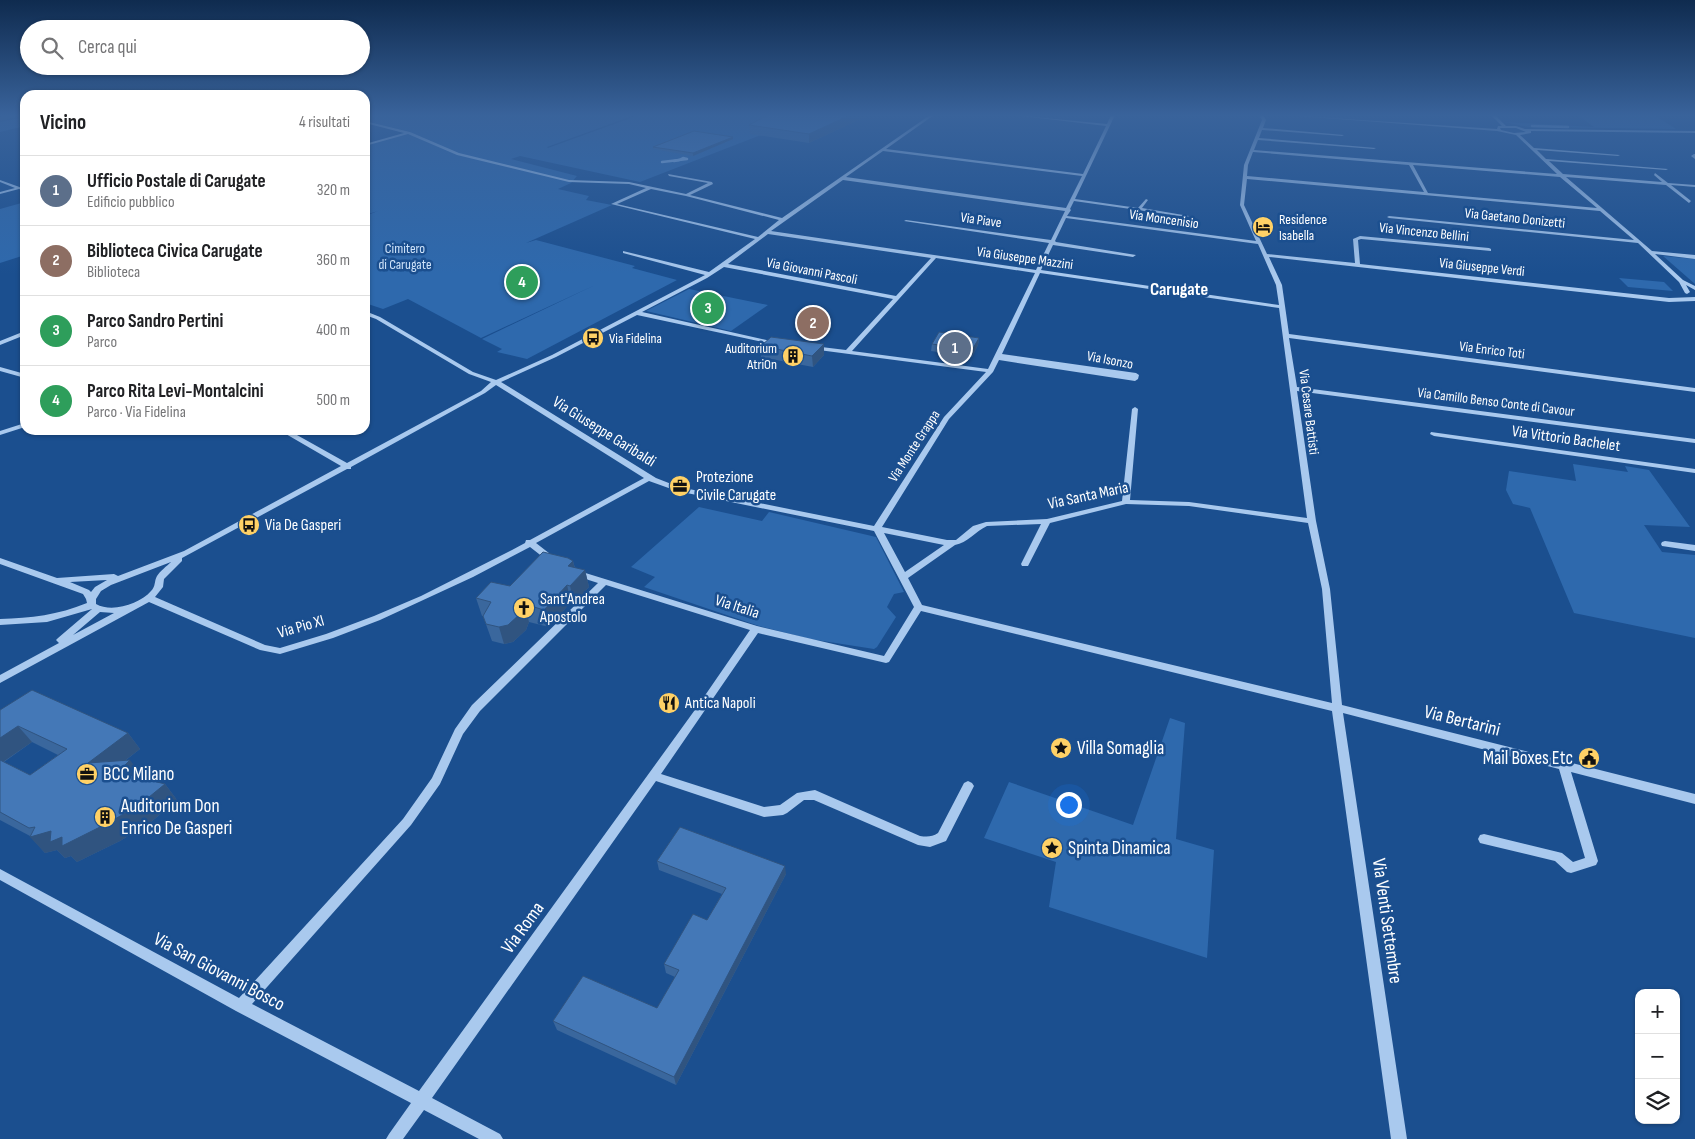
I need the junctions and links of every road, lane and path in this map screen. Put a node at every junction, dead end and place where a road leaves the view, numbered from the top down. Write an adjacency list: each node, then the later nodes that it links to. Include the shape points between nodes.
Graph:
1 (516, 168): 20 (street, via 569,181 623,182)
2 (856, 168): 16 (street)
3 (1030, 168): 13 (street)
4 (1088, 168): 13 (street, Via Monte Grappa)
5 (1246, 168): 15 (street, Via Cesare Battisti)
6 (1412, 168): 24 (street)
7 (1467, 168): 14 (street)
8 (1554, 168): 14 (street)
9 (1655, 168): 10 (street)
10 (1666, 169)
11 (669, 174): 25 (street, via 712,183)
12 (1655, 174): 18 (street)
13 (1085, 175): 26 (street, Via Monte Grappa)
14 (1561, 175): 18 (street); 31 (street)
15 (1244, 177): 24 (street); 41 (street, Via Cesare Battisti, via 1243,208)
16 (841, 178): 29 (street); 35 (street)
17 (0, 181): 21 (street)
18 (1666, 184): 19 (street); 28 (street)
19 (1695, 186)
20 (650, 187): 25 (street); 38 (street, via 613,204)
21 (20, 188)
22 (20, 188): 23 (street)
23 (0, 193)
24 (1427, 194): 31 (street)
25 (686, 195): 35 (street)
26 (1073, 200): 29 (street, Via Monte Grappa); 30 (street)
27 (1146, 200): 30 (street)
28 (1689, 202)
29 (1069, 210): 34 (street, Via Monte Grappa)
30 (1139, 210): 32 (street)
31 (1603, 210): 40 (street)
32 (1186, 216)
33 (1389, 217): 40 (street, Via Gaetano Donizetti)
34 (1065, 218): 39 (street, Via Monte Grappa); 41 (street, Via Moncenisio)
35 (783, 220): 37 (street)
36 (906, 221): 39 (street, Via Piave)
37 (766, 232): 38 (street); 47 (street, Via Giuseppe Mazzini)
38 (758, 238): 49 (street)
39 (1053, 242): 45 (street, Via Piave); 51 (street, Via Monte Grappa)
40 (1639, 242): 44 (street)
41 (1260, 243): 46 (street, Via Cesare Battisti)
42 (1489, 250): 50 (street, Via Vincenzo Bellini, via 1357,237)
43 (625, 252): 52 (street)
44 (1650, 252): 48 (street); 53 (street)
45 (1133, 255)
46 (1266, 255): 50 (street, Via Giuseppe Verdi); 58 (street, Via Cesare Battisti, via 1278,280)
47 (935, 256): 51 (street, Via Giuseppe Mazzini); 56 (street)
48 (1695, 257)
49 (724, 265): 52 (street); 56 (street, Via Giovanni Pascoli)
50 (1358, 265): 57 (street, Via Giuseppe Verdi, via 1669,300)
51 (1040, 272): 58 (street, Via Giuseppe Mazzini); 67 (street, Via Monte Grappa)
52 (709, 274): 59 (street)
53 (1681, 281): 54 (street); 55 (street)
54 (1695, 289): 55 (street)
55 (1687, 292): 57 (street)
56 (897, 298): 66 (street)
57 (1695, 299)
58 (1281, 307): 62 (street, Via Cesare Battisti)
59 (638, 313): 64 (street); 71 (street)
60 (370, 315): 71 (street, Via Giuseppe Garibaldi, via 471,373)
61 (20, 335): 63 (street)
62 (1287, 336): 72 (street, Via Cesare Battisti); 73 (street, Via Enrico Toti)
63 (0, 343)
64 (786, 345)
65 (805, 347): 66 (street)
66 (848, 352): 69 (street)
67 (998, 357): 67 (street, Via Isonzo, via 1135,379 1136,375); 69 (street, Via Monte Grappa)
68 (0, 369): 70 (street)
69 (991, 370): 86 (street, Via Monte Grappa, via 942,424)
70 (20, 375)
71 (496, 382): 80 (street); 82 (street, Via Giuseppe Garibaldi)
72 (1294, 389): 79 (street, Via Camillo Benso Conte di Cavour); 85 (street, Via Cesare Battisti)
73 (1695, 390)
74 (1135, 409): 83 (street)
75 (20, 427): 76 (street)
76 (0, 433)
77 (1434, 434): 81 (street, Via Vittorio Bachelet)
78 (292, 435): 80 (street)
79 (1695, 441)
80 (348, 467): 91 (street)
81 (1695, 470)
82 (648, 478): 86 (street, Via Giuseppe Garibaldi, via 676,489); 87 (street, Via Pio XI)
83 (1126, 502): 84 (street, Via Santa Maria); 85 (street, Via Santa Maria, via 1189,504)
84 (1047, 521): 88 (street, Via Santa Maria, via 986,524); 93 (street)
85 (1312, 521): 108 (street, Via Cesare Battisti, via 1326,589)
86 (877, 528): 88 (street); 97 (street)
87 (529, 542): 99 (street, Via Italia, via 563,566); 100 (street, Via Pio XI, via 434,594 385,616 280,651 263,648)
88 (952, 544): 97 (street, Via Santa Maria)
89 (1665, 544): 90 (street)
90 (1695, 548)
91 (187, 553): 94 (street); 96 (street)
92 (0, 561): 98 (street)
93 (1025, 564)
94 (133, 573): 95 (street); 96 (street, via 154,573)
95 (121, 576): 98 (street); 101 (street, via 98,589)
96 (160, 578): 100 (street, via 161,583)
97 (903, 578): 103 (street)
98 (52, 580): 101 (street, via 86,592)
99 (604, 582): 105 (street, Via Italia); 112 (street, via 474,710)
100 (149, 598): 102 (street)
101 (93, 605): 102 (street, via 106,611); 104 (street, via 45,620); 106 (street, via 65,637)
102 (130, 607): 106 (street)
103 (919, 607): 105 (street, Via Italia, via 886,660); 108 (street, Via Bertarini)
104 (0, 622)
105 (756, 630): 110 (street, Via Roma)
106 (32, 660): 107 (street)
107 (0, 679)
108 (1337, 708): 109 (street, Via Bertarini); 120 (street, Via Venti Settembre)
109 (1562, 764): 113 (street, Via Bertarini); 114 (street, via 1592,861 1571,868 1558,857)
110 (654, 776): 111 (street, via 764,812 783,810 801,796 815,795 929,842 942,837); 117 (street, Via Roma)
111 (968, 786)
112 (425, 798): 116 (street, via 385,848)
113 (1695, 799)
114 (1484, 839)
115 (0, 874): 116 (street, Via San Giovanni Bosco)
116 (241, 1006): 117 (street, Via San Giovanni Bosco)
117 (422, 1101): 118 (street, Via Roma); 119 (street, Via San Giovanni Bosco)
118 (394, 1139)
119 (495, 1139)
120 (1399, 1139)

